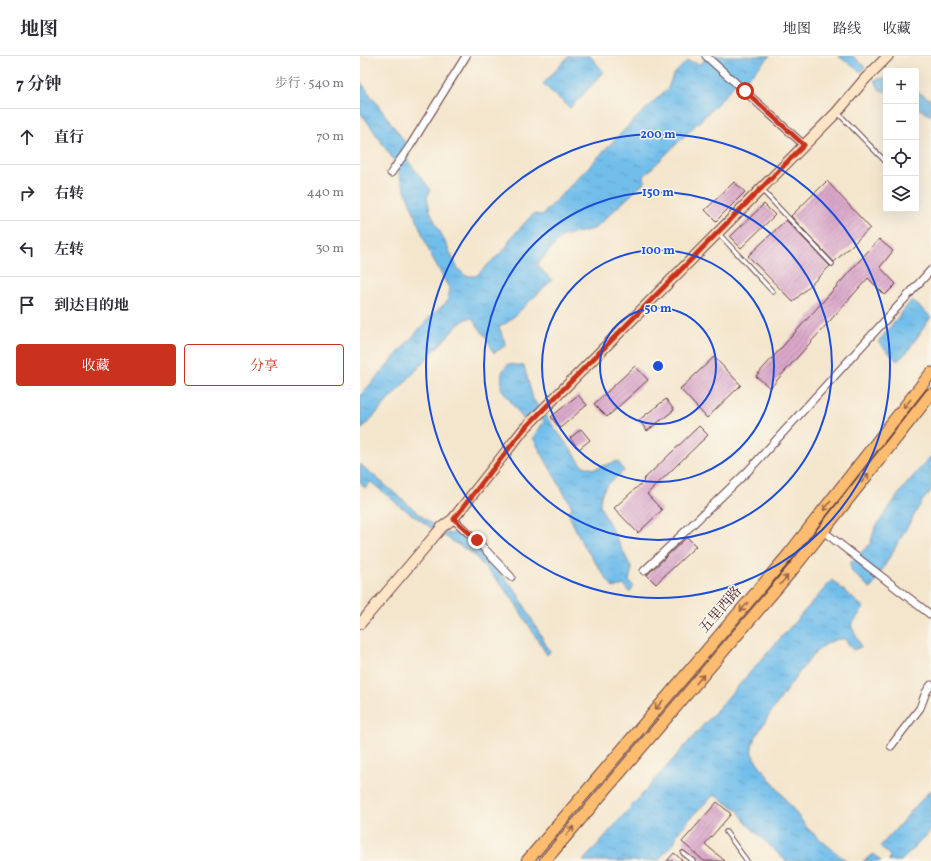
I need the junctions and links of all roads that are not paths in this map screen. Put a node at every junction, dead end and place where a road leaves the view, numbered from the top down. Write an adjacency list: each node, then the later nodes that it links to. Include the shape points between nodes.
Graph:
1 (466, 56): 7 (street)
2 (706, 56): 5 (street)
3 (888, 56): 4 (main road)
4 (837, 112): 5 (main road); 6 (lane)
5 (804, 145): 8 (main road)
6 (883, 159)
7 (393, 170)
8 (761, 189): 9 (main road); 10 (lane)
9 (718, 233): 12 (lane); 15 (main road, via 524,429)
10 (832, 264)
11 (931, 270): 17 (street, via 748,471)
12 (773, 292)
13 (931, 373): 25 (main road, 五里西路, one-way to 25, via 788,555)
14 (931, 394): 16 (main road, 五里西路, one-way to 14)
15 (454, 519): 18 (street); 20 (main road, via 442,528)
16 (822, 531): 19 (street); 26 (main road, 五里西路, one-way to 16, via 789,574)
17 (644, 571)
18 (511, 577)
19 (931, 615)
20 (360, 624)
21 (931, 686): 22 (street, via 920,708)
22 (891, 746)
23 (726, 832): 28 (lane)
24 (683, 853): 27 (lane)
25 (527, 861)
26 (545, 861)
27 (693, 861)
28 (747, 861)

